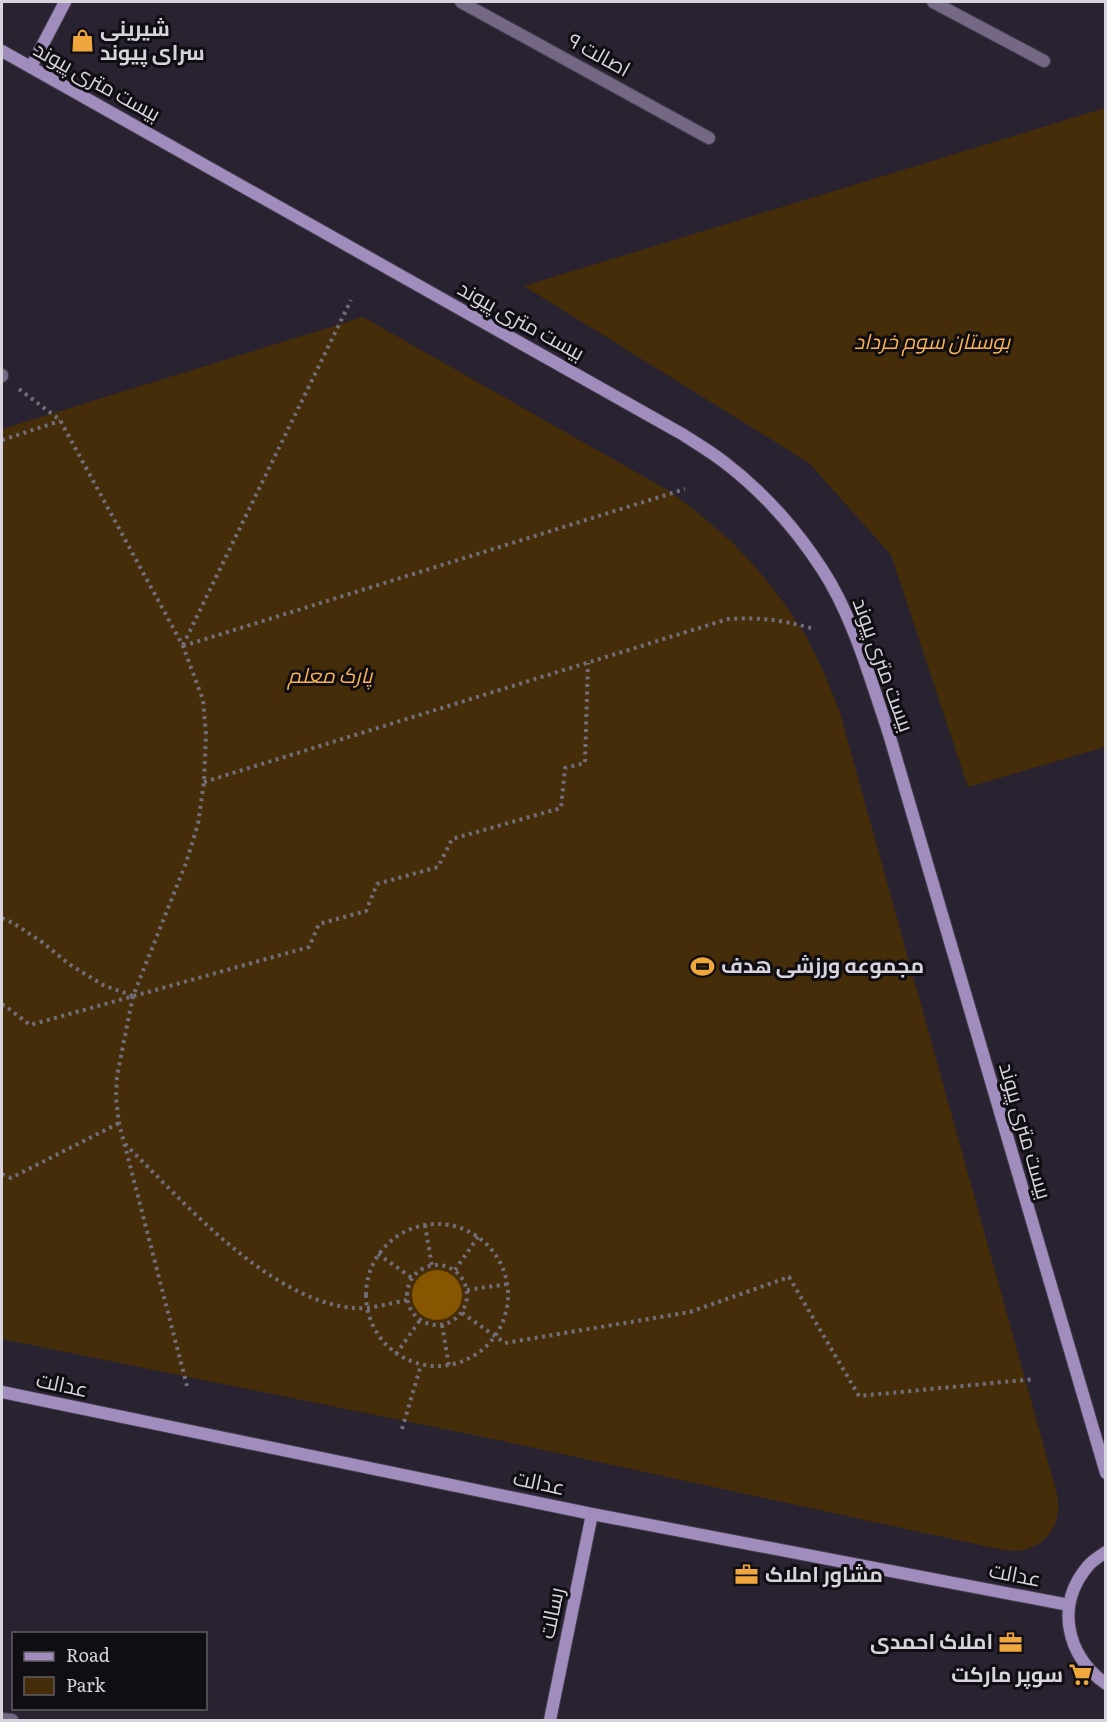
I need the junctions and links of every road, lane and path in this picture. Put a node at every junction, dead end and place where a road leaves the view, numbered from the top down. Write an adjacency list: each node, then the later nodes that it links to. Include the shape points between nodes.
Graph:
1 (65, 2): 6 (street)
2 (933, 2): 5 (street)
3 (467, 3): 7 (street, اصالت ۹)
4 (2, 51): 6 (street, بیست متری پیوند)
5 (1044, 61)
6 (31, 67): 44 (street, بیست متری پیوند, via 682,434 725,462 798,536 823,570 842,606 868,669)
7 (709, 138)
8 (351, 300): 14 (path)
9 (2, 375): 10 (path)
10 (60, 420): 11 (path); 14 (path)
11 (2, 440)
12 (685, 489): 14 (path)
13 (811, 628): 15 (path, via 781,620 728,619)
14 (183, 646): 16 (path, via 203,700)
15 (588, 663): 16 (path); 18 (path, via 585,763 566,768 561,808 452,839 438,867 377,884 366,911 319,924 309,947)
16 (204, 783): 18 (path, via 198,824 186,864)
17 (2, 918): 18 (path, via 103,985)
18 (133, 996): 19 (path, via 30,1025); 20 (path, via 117,1076)
19 (2, 1006)
20 (120, 1123): 21 (path); 22 (path, via 11,1178)
21 (124, 1143): 32 (path, via 220,1238 285,1286 333,1305); 41 (path)
22 (2, 1174)
23 (425, 1225): 24 (path, via 453,1226); 25 (path, via 404,1232); 26 (path)
24 (478, 1236): 27 (path); 29 (path, via 501,1262)
25 (378, 1254): 28 (path); 32 (path, via 367,1279)
26 (432, 1266): 27 (path); 28 (path)
27 (455, 1270): 30 (path)
28 (412, 1278): 31 (path)
29 (508, 1284): 30 (path); 36 (path, via 507,1311)
30 (467, 1290): 33 (path)
31 (407, 1300): 32 (path); 34 (path)
32 (366, 1307): 37 (path, via 380,1338)
33 (462, 1313): 35 (path); 36 (path)
34 (420, 1320): 35 (path); 37 (path)
35 (442, 1325): 39 (path)
36 (496, 1336): 39 (path, via 471,1359); 40 (path, via 505,1343 690,1312 789,1277 859,1396)
37 (396, 1354): 38 (path)
38 (421, 1365): 39 (path); 43 (path)
39 (449, 1366)
40 (1035, 1379)
41 (187, 1386)
42 (2, 1392): 45 (street, عدالت)
43 (402, 1430)
44 (1106, 1473)
45 (592, 1514): 47 (street, عدالت); 51 (street, رسالت)
46 (1106, 1552): 47 (street, via 1088,1565)
47 (1069, 1605): 48 (street, via 1069,1628 1075,1649 1087,1668)
48 (1106, 1683)
49 (2, 1719): 50 (street)
50 (12, 1720)
51 (550, 1720)

